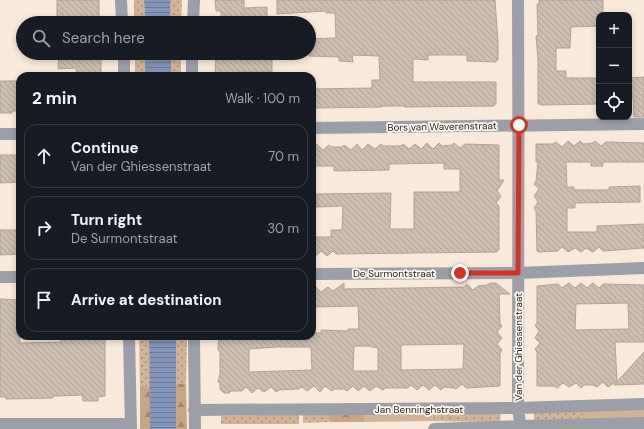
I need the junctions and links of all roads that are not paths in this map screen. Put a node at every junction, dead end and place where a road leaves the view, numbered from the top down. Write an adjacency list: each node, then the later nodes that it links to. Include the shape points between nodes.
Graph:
1 (121, 0): 4 (street)
2 (194, 0): 5 (street)
3 (518, 0): 11 (street, Van der Ghiessenstraat)
4 (122, 16)
5 (193, 16)
6 (124, 60): 8 (street)
7 (192, 60): 9 (street)
8 (124, 72)
9 (192, 72)
10 (644, 124): 11 (street, Bors van Waverenstraat)
11 (519, 125): 12 (street, Bors van Waverenstraat); 16 (street, Van der Ghiessenstraat)
12 (316, 128)
13 (0, 134): 14 (street)
14 (16, 134)
15 (644, 268): 16 (street, De Surmontstraat)
16 (518, 273): 17 (street, De Surmontstraat); 23 (street, Van der Ghiessenstraat)
17 (316, 274)
18 (0, 277): 19 (street)
19 (16, 277)
20 (129, 340): 27 (street)
21 (194, 340): 24 (street)
22 (644, 404): 23 (street, Jan Benninghstraat)
23 (518, 408): 24 (street, Jan Benninghstraat); 28 (street, Van der Ghiessenstraat)
24 (194, 410): 29 (street)
25 (0, 424): 27 (street)
26 (640, 425): 28 (street, Jan Benninghstraat)
27 (131, 426)
28 (521, 427): 30 (street, Jan Benninghstraat)
29 (195, 429)
30 (434, 429)

